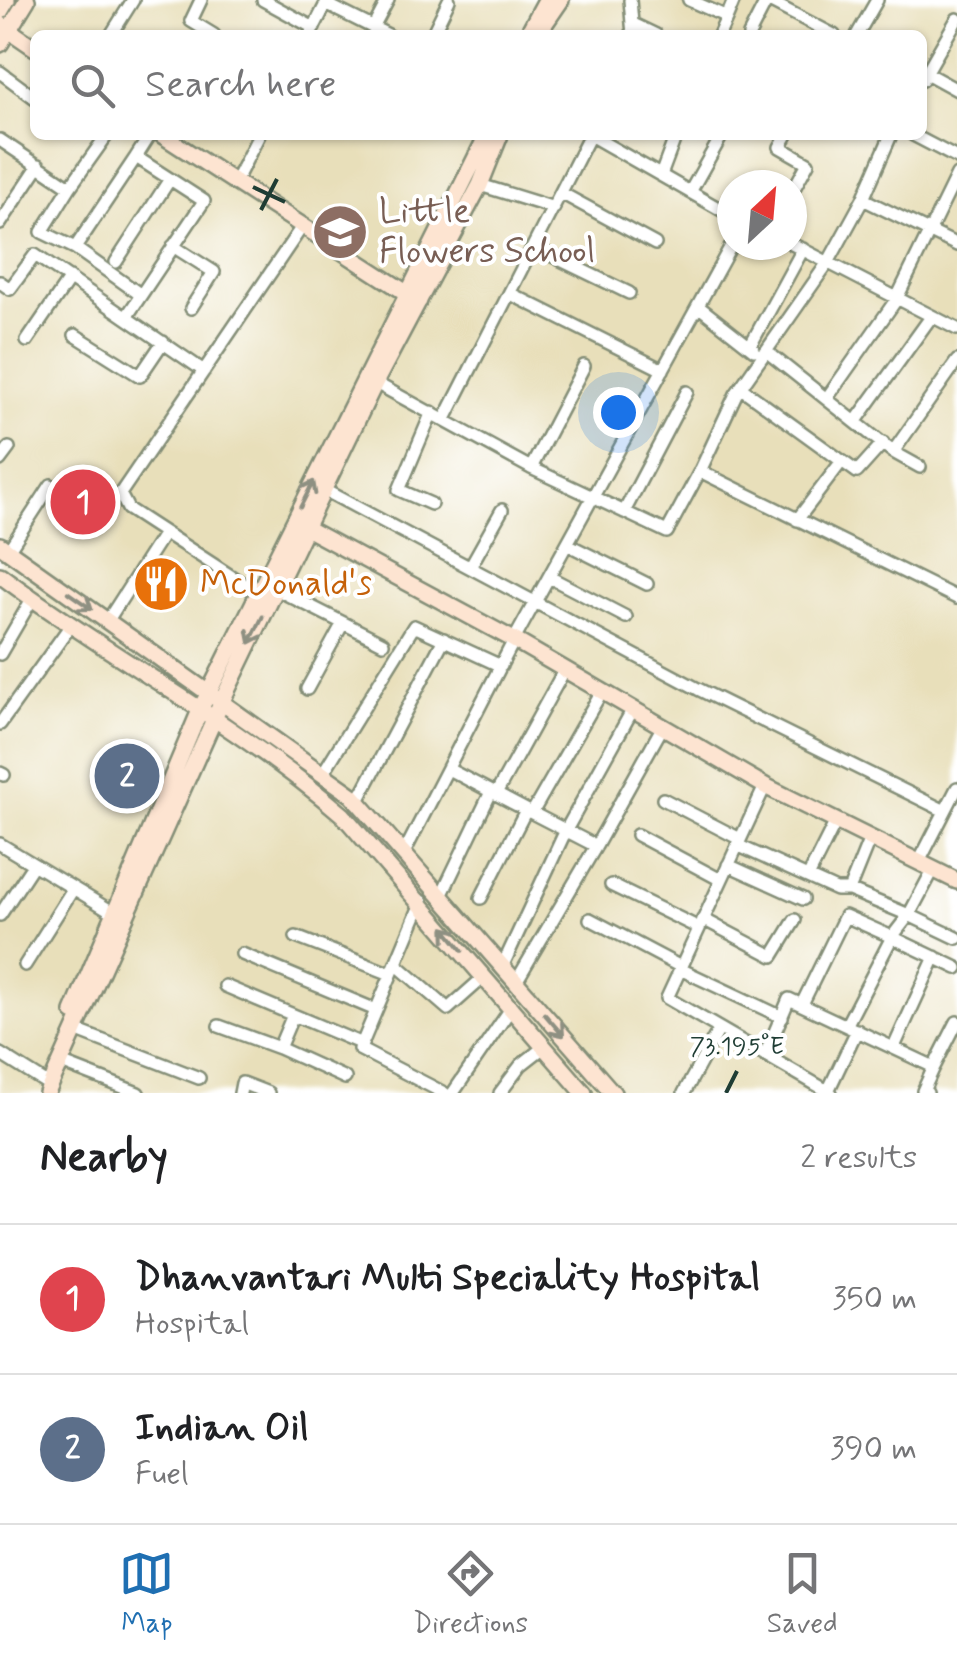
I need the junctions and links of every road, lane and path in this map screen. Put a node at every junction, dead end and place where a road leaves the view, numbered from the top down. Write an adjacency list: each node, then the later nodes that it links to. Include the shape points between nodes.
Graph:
1 (7, 0): 15 (street)
2 (27, 0): 32 (street)
3 (133, 0): 19 (street)
4 (201, 0): 20 (street, via 191,21)
5 (264, 0): 21 (street)
6 (388, 0): 18 (street)
7 (449, 0): 24 (street)
8 (546, 0): 25 (street)
9 (561, 0): 26 (street)
10 (630, 0): 27 (street)
11 (689, 0): 16 (street)
12 (734, 0): 16 (street)
13 (877, 0): 31 (street)
14 (327, 2): 18 (street); 22 (street)
15 (0, 12)
16 (727, 17): 28 (street)
17 (957, 19): 34 (street)
18 (374, 28): 23 (street)
19 (114, 30)
20 (206, 30)
21 (310, 30)
22 (313, 30)
23 (378, 30)
24 (434, 30)
25 (530, 30)
26 (541, 30)
27 (633, 30)
28 (721, 30)
29 (752, 30): 30 (street, via 768,0)
30 (825, 30)
31 (860, 30)
32 (3, 33): 33 (street)
33 (30, 46)
34 (927, 71)
35 (0, 72): 38 (street)
36 (927, 77): 37 (street)
37 (957, 90)
38 (30, 94)
39 (103, 140): 65 (street)
40 (147, 140): 55 (street)
41 (169, 140): 54 (street)
42 (191, 140): 54 (street)
43 (256, 140): 63 (street)
44 (485, 140): 89 (street)
45 (498, 140): 64 (street)
46 (588, 140): 67 (street)
47 (609, 140): 60 (street)
48 (674, 140): 60 (street)
49 (719, 140): 66 (street)
50 (784, 140): 59 (street, via 780,147 808,163)
51 (889, 140): 68 (street)
52 (923, 140): 57 (street)
53 (4, 143): 56 (street); 58 (street)
54 (185, 151): 63 (street)
55 (136, 156): 62 (street); 78 (street)
56 (0, 157)
57 (957, 158)
58 (39, 166): 65 (street); 71 (street)
59 (804, 170)
60 (661, 175): 66 (street)
61 (957, 175): 73 (street)
62 (170, 179): 76 (street, via 204,201); 83 (street)
63 (234, 184): 72 (street)
64 (480, 185): 70 (street); 89 (street)
65 (70, 187): 78 (street, via 42,232)
66 (690, 192): 69 (street)
67 (561, 194): 70 (street); 74 (street)
68 (862, 199): 73 (street); 82 (street)
69 (717, 207)
70 (554, 208): 77 (street)
71 (0, 224)
72 (300, 228): 89 (street); 104 (street)
73 (930, 234): 75 (street); 90 (street)
74 (655, 244)
75 (957, 245)
76 (173, 246): 88 (street); 92 (street, via 214,272)
77 (534, 247): 86 (street); 87 (street)
78 (75, 248): 88 (street)
79 (807, 250): 82 (street)
80 (723, 260): 91 (street)
81 (791, 260): 99 (street)
82 (829, 261): 90 (street); 100 (street)
83 (116, 262)
84 (70, 278): 85 (street, via 35,256 10,289); 93 (street); 97 (street)
85 (0, 282)
86 (629, 293)
87 (512, 294): 103 (street); 110 (street)
88 (141, 295): 93 (street)
89 (415, 298): 105 (street)
90 (896, 300): 94 (street); 108 (street)
91 (698, 306): 99 (street); 103 (street)
92 (191, 308)
93 (126, 316): 98 (street)
94 (931, 318): 95 (street); 111 (street)
95 (957, 329)
96 (75, 334): 98 (street, via 140,376)
97 (27, 341)
98 (163, 342): 104 (street)
99 (750, 346): 100 (street)
100 (764, 354): 106 (street); 108 (street)
101 (957, 362): 113 (street)
102 (584, 366): 117 (street)
103 (663, 370): 121 (street)
104 (204, 371): 127 (street, via 120,494 122,504)
105 (370, 380): 109 (street); 120 (street); 135 (street, one-way to 105)
106 (741, 388): 115 (street); 118 (street)
107 (687, 392): 124 (street)
108 (827, 398): 111 (street)
109 (432, 412): 110 (street); 122 (street, via 399,490)
110 (446, 419): 117 (street)
111 (856, 421): 113 (street)
112 (9, 448): 114 (street)
113 (888, 448): 115 (street, via 857,472); 116 (street)
114 (0, 460)
115 (842, 461): 125 (street)
116 (920, 467)
117 (531, 468): 121 (street)
118 (700, 471): 124 (street, via 667,532); 125 (street)
119 (50, 485): 129 (street)
120 (326, 491): 126 (street); 130 (street)
121 (593, 497): 124 (street); 128 (street)
122 (432, 504)
123 (502, 510): 130 (street)
124 (624, 512)
125 (797, 520): 136 (street)
126 (306, 528): 134 (street); 144 (street)
127 (164, 533): 135 (street); 140 (street)
128 (567, 544): 132 (street); 133 (street)
129 (4, 548): 140 (street, one-way to 140)
130 (470, 567): 138 (street)
131 (0, 575): 137 (street)
132 (549, 577): 138 (street); 139 (street)
133 (647, 584)
134 (276, 589): 141 (street); 151 (street, one-way to 151)
135 (257, 593): 151 (street)
136 (957, 598)
137 (32, 599): 142 (street); 146 (street)
138 (535, 602): 144 (street); 163 (street)
139 (626, 617)
140 (108, 620): 151 (street)
141 (343, 623): 145 (street); 149 (street)
142 (72, 625): 153 (street); 154 (street)
143 (444, 639): 147 (street); 157 (street, via 422,626 411,628); 162 (street)
144 (514, 640): 147 (street); 148 (street)
145 (383, 643)
146 (1, 649)
147 (501, 666): 156 (street)
148 (565, 670): 150 (street); 160 (street)
149 (307, 689)
150 (602, 691): 152 (street); 164 (street)
151 (216, 695): 153 (street); 157 (street)
152 (633, 709): 155 (street); 166 (street)
153 (208, 713): 185 (street, via 301,778); 188 (street)
154 (0, 724)
155 (663, 726): 158 (street); 171 (street)
156 (448, 769): 160 (street); 172 (street)
157 (323, 774): 162 (street)
158 (764, 786): 165 (street); 169 (street)
159 (957, 788): 163 (street)
160 (494, 793): 164 (street); 182 (street)
161 (663, 798): 169 (street)
162 (358, 801): 172 (street)
163 (946, 811): 175 (street)
164 (529, 812): 166 (street); 183 (street)
165 (836, 821): 168 (street); 176 (street)
166 (566, 830): 171 (street); 197 (street)
167 (638, 835): 177 (street)
168 (870, 838): 175 (street); 181 (street)
169 (738, 842): 174 (street); 176 (street)
170 (0, 844): 173 (street)
171 (596, 846): 203 (street)
172 (404, 853): 182 (street)
173 (32, 864): 180 (street); 186 (street)
174 (728, 865): 177 (street); 184 (street)
175 (926, 866): 178 (street); 187 (street)
176 (808, 877): 181 (street)
177 (721, 880): 191 (street)
178 (957, 882)
179 (611, 884): 191 (street)
180 (73, 889): 188 (street); 198 (street)
181 (849, 890): 187 (street)
182 (442, 894): 197 (street)
183 (481, 898)
184 (802, 899)
185 (422, 901): 201 (street); 202 (street, one-way to 185)
186 (0, 914)
187 (908, 915): 193 (street); 194 (street)
188 (121, 917): 214 (street); 225 (street)
189 (590, 919): 199 (street)
190 (794, 920): 191 (street, via 773,956)
191 (701, 924): 199 (street)
192 (296, 937): 201 (street)
193 (892, 937): 196 (street); 205 (street, via 845,916); 212 (street)
194 (957, 938)
195 (242, 954): 207 (street)
196 (935, 958): 200 (street); 217 (street)
197 (502, 965): 203 (street)
198 (25, 966)
199 (681, 968): 209 (street); 213 (street, via 667,998)
200 (957, 968)
201 (393, 969): 202 (street, via 448,1009); 207 (street)
202 (484, 977): 206 (street)
203 (516, 982): 234 (street, one-way to 234)
204 (225, 986): 208 (street)
205 (802, 1004): 209 (street, via 789,999); 212 (street)
206 (512, 1007): 216 (street); 231 (street)
207 (376, 1010): 215 (street)
208 (293, 1015): 215 (street); 218 (street)
209 (782, 1017): 220 (street)
210 (957, 1022): 222 (street)
211 (219, 1026): 218 (street)
212 (852, 1027): 217 (street); 226 (street)
213 (719, 1029): 220 (street); 235 (street)
214 (75, 1030): 221 (street); 223 (street)
215 (362, 1044): 230 (street, via 359,1049)
216 (544, 1047): 232 (street); 233 (street)
217 (894, 1047): 222 (street)
218 (279, 1048): 224 (street)
219 (0, 1054): 225 (street)
220 (765, 1054): 226 (street)
221 (61, 1063): 225 (street); 227 (street)
222 (934, 1067): 236 (street)
223 (199, 1078)
224 (345, 1078)
225 (44, 1088)
226 (830, 1092)
227 (138, 1093)
228 (240, 1093): 229 (street, via 242,1083)
229 (268, 1093)
230 (444, 1093)
231 (452, 1093)
232 (500, 1093)
233 (584, 1093)
234 (613, 1093)
235 (684, 1093)
236 (927, 1093)

